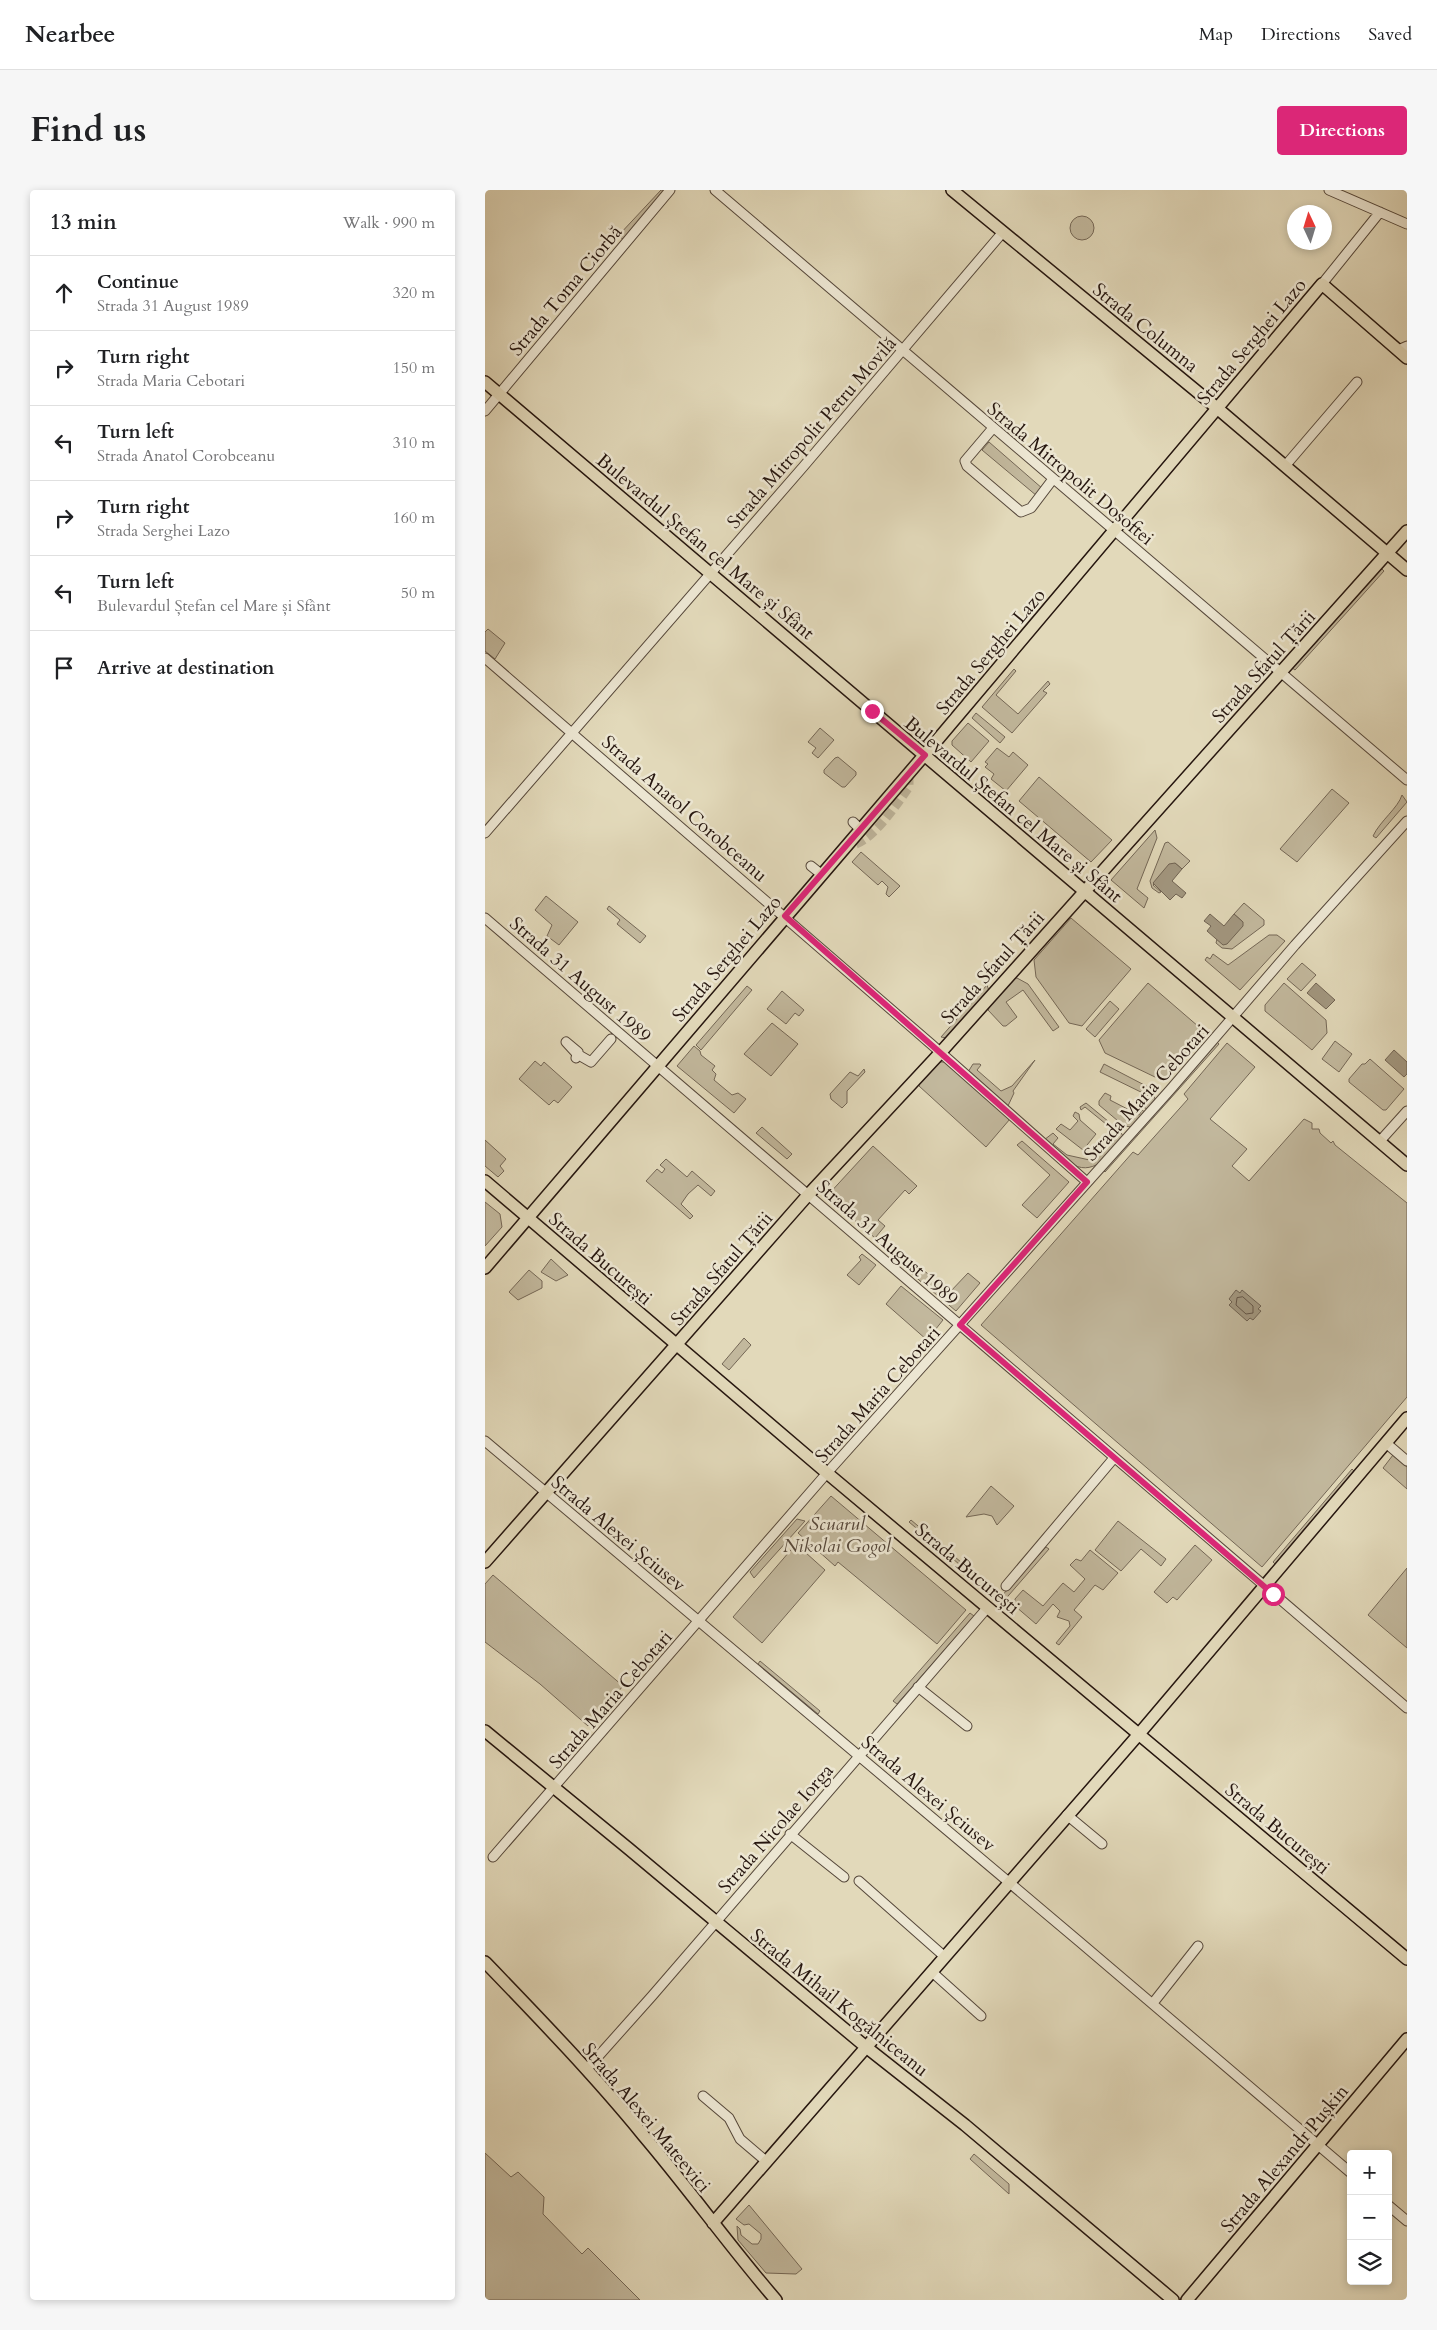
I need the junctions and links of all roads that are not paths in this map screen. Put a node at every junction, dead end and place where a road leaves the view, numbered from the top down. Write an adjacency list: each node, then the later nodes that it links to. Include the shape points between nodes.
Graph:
1 (670, 190): 14 (street, Strada Toma Ciorbă)
2 (715, 190): 10 (street, Strada Mitropolit Dosoftei)
3 (952, 190): 7 (main road, Strada Columna)
4 (1329, 190): 5 (street)
5 (1380, 212): 6 (street); 8 (street, Strada Serghei Lazo)
6 (1407, 224)
7 (1003, 232): 10 (street, Strada Mitropolit Petru Movilă); 15 (main road, Strada Columna)
8 (1322, 284): 9 (main road); 15 (main road, Strada Serghei Lazo)
9 (1402, 348): 11 (main road)
10 (902, 351): 17 (street, Strada Mitropolit Dosoftei); 24 (street, Strada Mitropolit Petru Movilă)
11 (1407, 358)
12 (485, 382): 14 (main road, Bulevardul Ștefan cel Mare și Sfânt)
13 (1357, 382): 18 (street)
14 (499, 394): 16 (street, Strada Toma Ciorbă); 24 (main road, Bulevardul Ștefan cel Mare și Sfânt)
15 (1217, 408): 18 (main road, Strada Columna); 20 (main road, Strada Serghei Lazo)
16 (485, 411)
17 (993, 428): 19 (street, Strada Mitropolit Dosoftei); 19 (street, via 965,461 1021,512 1031,508)
18 (1285, 466): 22 (main road, Strada Columna)
19 (1053, 479): 20 (street, Strada Mitropolit Dosoftei)
20 (1115, 531): 26 (street, Strada Mitropolit Dosoftei); 28 (main road, Strada Serghei Lazo)
21 (1407, 531): 22 (main road, Strada Sfatul Țării)
22 (1387, 554): 23 (main road, Strada Columna); 26 (main road, Strada Sfatul Țării)
23 (1407, 570)
24 (710, 574): 27 (street, Strada Mitropolit Petru Movilă); 28 (main road, Bulevardul Ștefan cel Mare și Sfânt)
25 (485, 658): 27 (street, Strada Anatol Corobceanu)
26 (1280, 672): 29 (street, Strada Mitropolit Dosoftei); 34 (main road, Strada Sfatul Țării)
27 (572, 732): 31 (street, Strada Mitropolit Petru Movilă); 35 (street, Strada Anatol Corobceanu)
28 (925, 755): 33 (main road, Strada Serghei Lazo); 34 (main road, Bulevardul Ștefan cel Mare și Sfânt)
29 (1407, 780)
30 (1407, 821): 37 (street, Strada Maria Cebotari)
31 (485, 833)
32 (811, 866): 33 (street)
33 (821, 874): 35 (main road, Strada Serghei Lazo)
34 (1085, 891): 37 (main road, Bulevardul Ștefan cel Mare și Sfânt); 39 (main road, Strada Sfatul Țării)
35 (785, 916): 39 (street, Strada Anatol Corobceanu); 41 (main road, Strada Serghei Lazo)
36 (485, 918): 41 (street, Strada 31 August 1989)
37 (1233, 1017): 43 (main road, Bulevardul Ștefan cel Mare și Sfânt); 46 (street, Strada Maria Cebotari)
38 (611, 1038): 40 (street, via 591,1062)
39 (941, 1052): 46 (street, Strada Anatol Corobceanu); 47 (main road, Strada Sfatul Țării)
40 (580, 1059)
41 (658, 1066): 47 (street, Strada 31 August 1989); 48 (main road, Strada Serghei Lazo)
42 (1407, 1111): 43 (street)
43 (1380, 1141): 44 (main road, Bulevardul Ștefan cel Mare și Sfânt)
44 (1407, 1164)
45 (485, 1181): 48 (main road, Strada București)
46 (1087, 1182): 50 (street, Strada Maria Cebotari)
47 (808, 1195): 50 (street, Strada 31 August 1989); 51 (main road, Strada Sfatul Țării)
48 (528, 1218): 49 (main road, Strada Serghei Lazo); 51 (main road, Strada București)
49 (485, 1268)
50 (960, 1325): 55 (street, Strada 31 August 1989); 57 (street, Strada Maria Cebotari)
51 (677, 1346): 57 (main road, Strada București); 58 (main road, Strada Sfatul Țării)
52 (1407, 1418): 54 (main road)
53 (485, 1441): 58 (street, Strada Alexei Șciusev)
54 (1386, 1443): 56 (street); 61 (main road)
55 (1115, 1458): 60 (street); 61 (street, Strada 31 August 1989)
56 (1407, 1461)
57 (827, 1473): 62 (main road, Strada București); 63 (street, Strada Maria Cebotari)
58 (545, 1494): 59 (main road, Strada Sfatul Țării); 63 (street, Strada Alexei Șciusev)
59 (485, 1562)
60 (1006, 1586)
61 (1265, 1587): 65 (street, Strada 31 August 1989); 68 (main road)
62 (988, 1607): 64 (street, Strada Nicolae Iorga); 68 (main road, Strada București)
63 (700, 1621): 69 (street, Strada Alexei Șciusev); 70 (street, Strada Maria Cebotari)
64 (918, 1687): 66 (street); 69 (street, Strada Nicolae Iorga)
65 (1407, 1708)
66 (967, 1726)
67 (485, 1731): 70 (main road, Strada Mihail Kogălniceanu)
68 (1139, 1734): 71 (main road); 81 (main road, Strada București)
69 (858, 1756): 72 (street, Strada Nicolae Iorga); 77 (street, Strada Alexei Șciusev)
70 (553, 1788): 74 (street, Strada Maria Cebotari); 78 (main road, Strada Mihail Kogălniceanu)
71 (1067, 1814): 73 (street); 77 (main road)
72 (790, 1834): 75 (street); 78 (street, Strada Nicolae Iorga)
73 (1101, 1844)
74 (493, 1857)
75 (843, 1877)
76 (859, 1881): 80 (street)
77 (1011, 1882): 80 (main road); 84 (street, Strada Alexei Șciusev)
78 (715, 1921): 87 (main road, Strada Mihail Kogălniceanu); 88 (street, Strada Nicolae Iorga)
79 (1198, 1946): 84 (street)
80 (945, 1957): 83 (main road)
81 (1407, 1959)
82 (485, 1962): 88 (main road, Strada Alexei Mateevici)
83 (932, 1972): 85 (street); 87 (main road)
84 (1153, 2003): 90 (street, Strada Alexei Șciusev)
85 (981, 2016)
86 (1407, 2039): 90 (main road, Strada Alexandr Pușkin)
87 (866, 2047): 91 (main road); 97 (main road, Strada Mihail Kogălniceanu, via 965,2125)
88 (586, 2070): 95 (main road, Strada Alexei Mateevici, via 644,2135)
89 (703, 2096): 91 (street, via 729,2118 740,2139)
90 (1318, 2145): 92 (street, Strada Alexei Șciusev); 98 (main road, Strada Alexandr Pușkin)
91 (767, 2162): 95 (main road)
92 (1347, 2170)
93 (1392, 2208): 94 (street)
94 (1407, 2221)
95 (713, 2224): 96 (main road, Strada Alexei Mateevici)
96 (776, 2300)
97 (1173, 2300)
98 (1187, 2300)

